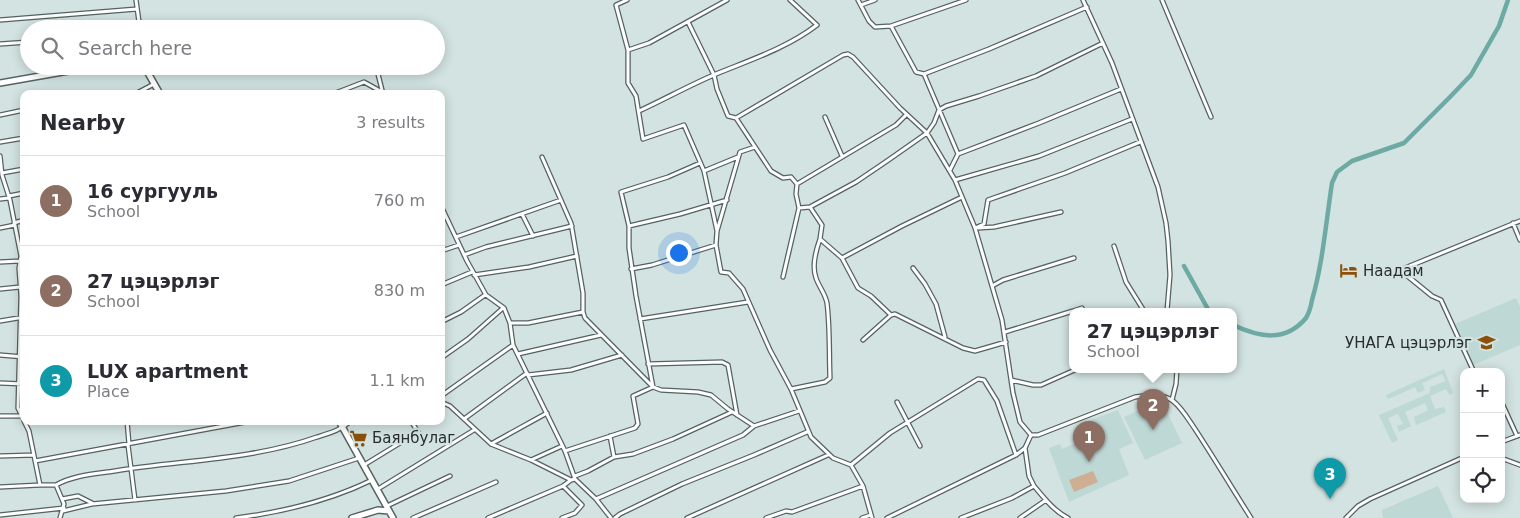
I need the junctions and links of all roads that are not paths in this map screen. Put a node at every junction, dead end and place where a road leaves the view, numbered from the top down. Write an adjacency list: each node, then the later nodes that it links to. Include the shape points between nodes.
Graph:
1 (136, 0): 12 (street)
2 (627, 0): 20 (street, via 616,5)
3 (727, 0): 15 (street)
4 (790, 0): 25 (street, via 816,25 790,42)
5 (858, 0): 10 (street)
6 (875, 0): 10 (street)
7 (966, 0): 16 (street)
8 (1083, 0): 11 (street)
9 (1162, 0): 39 (street)
10 (861, 5): 16 (street, via 875,27)
11 (1087, 7): 18 (street); 21 (street)
12 (137, 8): 13 (street); 14 (street)
13 (0, 20)
14 (139, 20)
15 (688, 22): 20 (street, via 649,43); 25 (street)
16 (891, 26): 21 (street, via 916,72)
17 (20, 43): 19 (street)
18 (1103, 43): 28 (street); 34 (street, via 1036,76)
19 (0, 44)
20 (628, 50): 36 (street, via 628,83 636,96)
21 (924, 74): 34 (street)
22 (46, 75): 26 (street)
23 (150, 75): 27 (street)
24 (378, 75): 33 (street)
25 (714, 75): 36 (street); 41 (street, via 728,116)
26 (0, 83)
27 (155, 84): 29 (street); 30 (street)
28 (1121, 89): 42 (street); 48 (street)
29 (142, 90)
30 (158, 90)
31 (343, 90): 32 (street, via 364,82)
32 (378, 90)
33 (382, 90)
34 (939, 110): 43 (street); 48 (street)
35 (20, 111): 38 (street)
36 (639, 112): 53 (street, via 643,139 684,125)
37 (906, 115): 41 (street, via 848,54); 43 (street); 50 (street, via 896,125)
38 (0, 116)
39 (1211, 116)
40 (825, 117): 50 (street)
41 (736, 118): 47 (street)
42 (1132, 119): 46 (street); 58 (street, via 1039,156)
43 (927, 133): 55 (street); 67 (street, via 856,182)
44 (20, 139): 45 (street)
45 (0, 142)
46 (1140, 142): 79 (street, via 988,200 984,224); 109 (street, via 1158,187 1166,222 1170,275)
47 (755, 147): 52 (street, via 740,152); 59 (street, via 771,171 783,178 791,177)
48 (958, 154): 55 (street)
49 (0, 156): 57 (street)
50 (842, 156): 59 (street)
51 (542, 157): 64 (street)
52 (738, 157): 56 (street); 65 (street)
53 (700, 164): 56 (street); 77 (street, via 621,192)
54 (20, 170): 57 (street)
55 (950, 170): 58 (street)
56 (704, 171): 66 (street)
57 (2, 173): 61 (street)
58 (955, 180): 62 (street)
59 (797, 184): 68 (street)
60 (20, 194): 61 (street)
61 (9, 197): 63 (street); 75 (street)
62 (962, 197): 79 (street); 92 (street)
63 (0, 199)
64 (561, 200): 70 (street); 76 (street)
65 (726, 200): 66 (street); 80 (street)
66 (711, 203): 77 (street); 80 (street)
67 (810, 207): 68 (street); 84 (street, via 822,225)
68 (799, 208): 100 (street)
69 (1061, 212): 79 (street, via 994,227)
70 (522, 214): 81 (street); 82 (street)
71 (446, 217): 82 (street)
72 (1520, 220): 74 (street)
73 (20, 222): 75 (street)
74 (1512, 223): 85 (street); 132 (street, via 1400,270 1441,300)
75 (14, 224): 78 (street); 83 (street)
76 (572, 226): 81 (street); 91 (street)
77 (629, 226): 98 (street)
78 (0, 228)
79 (974, 228): 102 (street)
80 (718, 231): 87 (street)
81 (533, 236): 90 (street)
82 (456, 237): 86 (street)
83 (20, 238)
84 (820, 239): 92 (street); 140 (street, via 814,271 827,303 830,378)
85 (1520, 240)
86 (459, 245): 89 (street); 90 (street)
87 (716, 245): 98 (street); 106 (street, via 722,272 729,273 743,289)
88 (1114, 246): 108 (street, via 1126,282)
89 (445, 250)
90 (464, 255): 99 (street)
91 (577, 256): 99 (street, via 529,267); 110 (street)
92 (842, 258): 112 (street, via 858,288)
93 (1074, 258): 102 (street)
94 (20, 261): 95 (street); 96 (street)
95 (0, 262)
96 (19, 268): 103 (street)
97 (913, 268): 121 (street, via 936,304)
98 (631, 269): 114 (street)
99 (473, 273): 101 (street); 105 (street)
100 (783, 277)
101 (445, 284)
102 (992, 286): 118 (street)
103 (20, 287): 104 (street)
104 (0, 289)
105 (486, 295): 107 (street); 115 (street)
106 (748, 302): 114 (street); 140 (street)
107 (504, 308): 117 (street); 128 (street)
108 (1142, 308)
109 (1167, 308)
110 (583, 312): 117 (street, via 528,323); 120 (street)
111 (1069, 312): 118 (street)
112 (891, 314): 121 (street); 122 (street)
113 (20, 318): 116 (street)
114 (640, 319): 131 (street)
115 (445, 320)
116 (0, 321)
117 (510, 323): 125 (street)
118 (1005, 332): 124 (street)
119 (20, 334): 123 (street)
120 (601, 335): 126 (street); 129 (street)
121 (945, 338): 124 (street, via 975,351)
122 (863, 340)
123 (19, 342): 130 (street)
124 (1006, 342): 136 (street)
125 (513, 346): 126 (street); 141 (street)
126 (518, 354): 135 (street)
127 (0, 355): 130 (street)
128 (445, 355)
129 (623, 355): 135 (street, via 571,370); 139 (street)
130 (19, 356): 138 (street)
131 (648, 364): 139 (street); 150 (street, via 722,362 728,365)
132 (1472, 368)
133 (1069, 373): 136 (street, via 1041,385)
134 (1177, 373): 142 (street)
135 (527, 374): 149 (street); 153 (street)
136 (1012, 380): 165 (street, via 1020,422)
137 (0, 383): 138 (street)
138 (18, 384): 146 (street)
139 (654, 387): 148 (street, via 711,395); 167 (street, via 633,396 638,424 635,428)
140 (791, 389): 147 (street)
141 (445, 393)
142 (1172, 400): 165 (street, via 1151,395 1135,398 1038,436); 225 (street, via 1184,413)
143 (897, 402): 154 (street)
144 (445, 404): 153 (street)
145 (1505, 409): 166 (street)
146 (20, 411)
147 (800, 411): 161 (street); 164 (street)
148 (732, 412): 150 (street); 179 (street, via 673,440 634,454)
149 (547, 413): 169 (street); 171 (street)
150 (737, 415): 161 (street)
151 (0, 416): 152 (street)
152 (20, 418)
153 (464, 419): 163 (street)
154 (908, 422): 172 (street); 178 (street, via 981,379 996,398); 186 (street)
155 (26, 425): 175 (street)
156 (126, 425): 170 (street)
157 (230, 425): 170 (street)
158 (341, 425): 162 (street)
159 (346, 425): 162 (street)
160 (414, 425): 185 (street, via 418,432)
161 (754, 426): 201 (street, via 743,435)
162 (343, 428): 180 (street); 188 (street, via 293,446)
163 (474, 430): 169 (street); 199 (street)
164 (807, 432): 176 (street); 217 (street, via 682,484)
165 (1031, 435): 173 (street)
166 (1518, 435): 168 (street)
167 (610, 436): 174 (street); 179 (street)
168 (1505, 440)
169 (491, 444): 183 (street)
170 (129, 445): 184 (street); 188 (street)
171 (562, 446): 174 (street); 183 (street)
172 (920, 446)
173 (1026, 448): 178 (street); 197 (street, via 1029,476)
174 (565, 451): 190 (street)
175 (34, 455): 177 (street); 184 (street)
176 (829, 455): 186 (street); 218 (street)
177 (0, 456)
178 (1016, 456): 221 (street)
179 (614, 457): 190 (street)
180 (360, 458): 185 (street); 202 (street, via 289,481)
181 (1462, 458): 226 (street, via 1370,499)
182 (1505, 459): 187 (street)
183 (531, 460): 190 (street)
184 (35, 461): 193 (street)
185 (364, 465): 191 (street)
186 (851, 465): 196 (street)
187 (1520, 465)
188 (132, 468): 194 (street, via 67,479); 202 (street)
189 (450, 476): 205 (street)
190 (573, 478): 195 (street); 201 (street)
191 (372, 480): 199 (street); 210 (street, via 289,509)
192 (496, 482): 213 (street)
193 (40, 485): 194 (street); 198 (street)
194 (56, 485): 200 (street)
195 (563, 486): 214 (street); 215 (street, via 582,505 575,513)
196 (862, 486): 208 (street); 219 (street, via 792,512)
197 (1034, 486): 203 (street); 222 (street)
198 (0, 487)
199 (377, 489): 205 (street)
200 (62, 499): 204 (street, via 78,496); 206 (street)
201 (596, 499): 216 (street)
202 (135, 500): 204 (street)
203 (1046, 500): 223 (street); 224 (street)
204 (92, 504): 206 (street)
205 (388, 508): 211 (street); 212 (street)
206 (63, 510): 207 (street); 209 (street)
207 (0, 515)
208 (871, 516): 220 (street)
209 (60, 518)
210 (236, 518)
211 (352, 518)
212 (393, 518)
213 (413, 518)
214 (488, 518)
215 (562, 518)
216 (611, 518)
217 (615, 518)
218 (687, 518)
219 (766, 518)
220 (862, 518)
221 (887, 518)
222 (961, 518)
223 (1020, 518)
224 (1068, 518)
225 (1251, 518)
226 (1346, 518)

